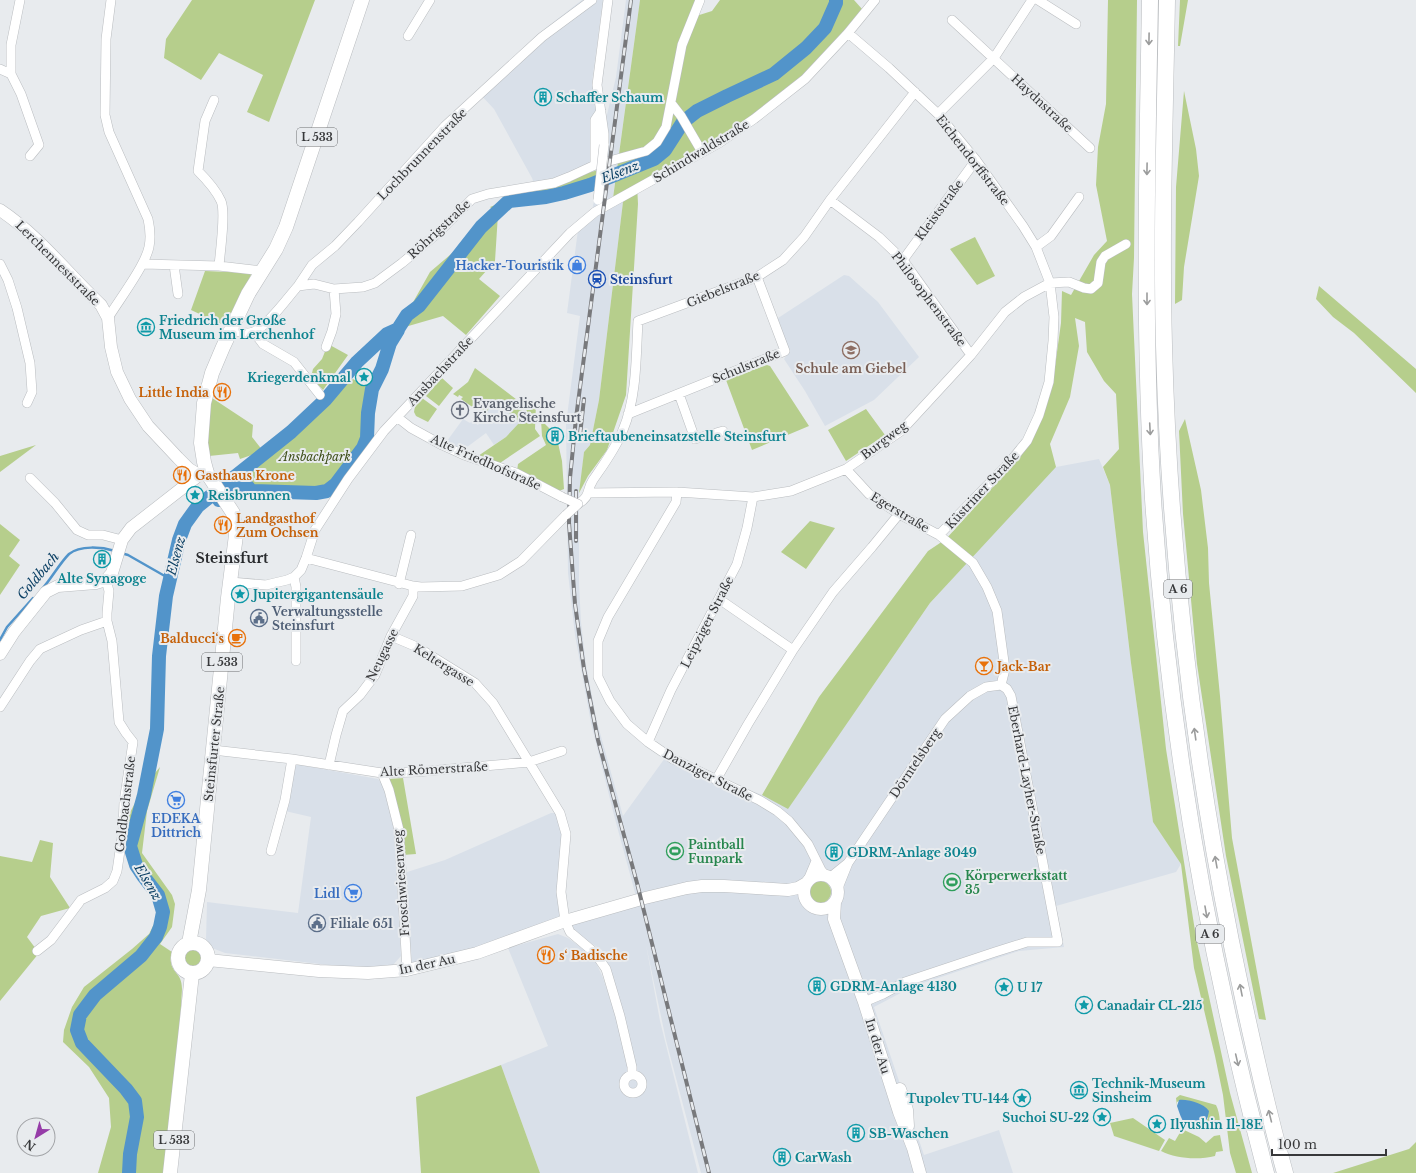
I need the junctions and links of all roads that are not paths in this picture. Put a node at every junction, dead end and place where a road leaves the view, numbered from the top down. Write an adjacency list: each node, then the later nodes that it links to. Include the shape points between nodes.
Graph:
1 (20, 0): 19 (street, via 11,45)
2 (110, 0): 38 (street, via 106,39 105,115 109,132 148,219 149,248)
3 (362, 0): 41 (main road, L 533, via 294,207)
4 (430, 0): 16 (street)
5 (592, 0): 44 (street, Lochbrunnenstraße, via 542,37 445,126 358,222 312,265)
6 (608, 0): 23 (street, via 597,85)
7 (700, 0): 22 (street, Röhrigstraße, via 682,45)
8 (875, 0): 15 (street, Schindwaldstraße)
9 (1032, 0): 17 (street)
10 (1038, 0): 14 (street)
11 (1150, 0): 110 (highway, A 6, one-way to 110, via 1146,184 1147,342 1153,499 1161,595 1184,781 1207,916 1240,1074)
12 (1167, 0): 109 (highway, A 6, one-way to 12, via 1248,1026 1219,878 1201,777 1178,593 1164,343 1163,182)
13 (952, 20): 17 (street, Haydnstraße)
14 (1076, 24)
15 (848, 32): 20 (street, Eichendorffstraße); 26 (street, Schindwaldstraße, via 805,79 754,119)
16 (408, 36)
17 (994, 58): 24 (street); 25 (street, Haydnstraße)
18 (0, 69): 19 (street)
19 (11, 74): 27 (street, via 39,145)
20 (915, 92): 24 (street, Eichendorffstraße); 31 (street, Giebelstraße)
21 (214, 100): 40 (street, via 205,121 198,171 222,202 223,225)
22 (671, 103): 26 (street); 29 (street, Röhrigstraße, via 666,128 657,142 646,151)
23 (601, 111): 29 (street, via 594,120); 32 (street, bridge, via 604,145)
24 (938, 114): 28 (street, Eichendorffstraße)
25 (1090, 148)
26 (702, 152): 32 (street, Schindwaldstraße)
27 (30, 156)
28 (976, 160): 35 (street, Eichendorffstraße); 36 (street, Kleiststraße)
29 (595, 165): 45 (street, Röhrigstraße, via 554,183 472,199 438,233 375,283 363,287)
30 (1079, 197): 35 (street, via 1051,236)
31 (830, 200): 36 (street, Philosophenstraße, via 879,237); 42 (street, Giebelstraße, via 804,237 783,260)
32 (601, 204): 56 (street, Ansbachstraße)
33 (0, 210): 47 (street, Lerchenneststraße, via 36,239 100,305)
34 (1126, 244): 43 (street, Burgweg, via 1101,262 1098,283 1091,289 1068,282)
35 (1036, 247): 43 (street, Eichendorffstraße)
36 (903, 260): 51 (street, Philosophenstraße)
37 (0, 264): 54 (street, via 17,308 30,363 32,392)
38 (142, 264): 39 (street); 47 (street)
39 (174, 266): 40 (street); 46 (street)
40 (219, 266): 41 (street)
41 (263, 271): 48 (main road, L 533, via 248,294)
42 (757, 277): 52 (street, Schulstraße, via 785,351); 55 (street, Giebelstraße, via 638,321 633,396)
43 (1050, 283): 51 (street, Burgweg, via 1024,297 1005,312); 66 (street, Küstriner Straße, via 1054,317 1053,341 1049,382 1038,415 1026,441 1009,464)
44 (298, 286): 45 (street, Röhrigstraße, via 314,284); 49 (street)
45 (334, 289): 50 (street, via 336,314)
46 (178, 294)
47 (108, 318): 59 (street, Lerchenneststraße, via 110,347 117,372 130,399 159,438 189,468)
48 (231, 330): 49 (street); 59 (main road, L 533, via 212,373 204,403 201,443)
49 (254, 332): 53 (street, via 263,344 294,362)
50 (326, 347)
51 (971, 355): 58 (street, Burgweg, via 901,431)
52 (679, 394): 55 (street, Schulstraße); 57 (street, via 695,439)
53 (320, 396)
54 (28, 403)
55 (628, 414): 63 (street, via 624,429 613,450)
56 (397, 417): 63 (street, Alte Friedhofstraße, bridge, via 411,428 464,455 516,473 562,497); 68 (street, Ansbachstraße, via 348,479 315,530)
57 (723, 431)
58 (846, 469): 62 (street, Burgweg, via 791,491); 64 (street, Egerstraße, via 869,494)
59 (203, 474): 67 (street, via 131,528); 71 (main road, Steinsfurter Straße / L 533, via 215,486 233,513 236,535)
60 (30, 478): 67 (street, via 77,530 88,535 103,535)
61 (677, 492): 62 (street, Burgweg); 63 (street, Burgweg); 82 (street, Danziger Straße, via 676,502 608,617 598,641 598,677 610,701 627,724)
62 (753, 497): 74 (street, Leipziger Straße, via 748,528 737,564)
63 (583, 499): 73 (street, bridge, via 521,561 499,576 462,586)
64 (899, 514): 66 (street, Egerstraße); 77 (street, via 833,592)
65 (411, 535): 72 (street)
66 (939, 535): 80 (street, via 973,563 988,587 997,611 1005,669)
67 (119, 548): 70 (street, via 112,573)
68 (306, 558): 69 (street, Ansbachstraße, via 301,570); 72 (street)
69 (294, 577): 71 (street, via 266,585); 79 (street)
70 (106, 580): 75 (street, Goldbachstraße, via 110,591); 78 (street, via 58,586 46,592)
71 (231, 582): 83 (main road, Steinsfurter Straße / L 533)
72 (399, 584): 73 (street)
73 (413, 586): 76 (street, Neugasse, via 414,596)
74 (719, 599): 77 (street); 82 (street, Leipziger Straße, via 671,690)
75 (107, 621): 81 (street, via 40,649); 103 (street, Goldbachstraße, via 112,641 119,722 133,742 117,871 105,888 82,900 51,940)
76 (391, 636): 86 (street, Keltergasse, via 417,647 475,683 493,703); 87 (street, Neugasse, via 375,675 343,712)
77 (793, 650): 89 (street)
78 (0, 654)
79 (296, 661)
80 (1001, 685): 92 (street, Dörntelsberg, via 986,688 970,696 945,718); 107 (street, Eberhard-Layher-Straße, via 1011,696 1058,942 1027,942 905,982)
81 (0, 707)
82 (648, 742): 89 (street, Danziger Straße, via 673,759)
83 (214, 750): 85 (street, Alte Römerstraße); 102 (main road, Steinsfurter Straße / L 533)
84 (562, 751): 86 (street, Alte Römerstraße)
85 (292, 759): 87 (street, Alte Römerstraße); 90 (street, via 285,800)
86 (529, 762): 88 (street, Alte Römerstraße); 101 (street, via 560,813 566,834 560,892)
87 (329, 765): 88 (street, Alte Römerstraße)
88 (382, 773): 105 (street, Froschwiesenweg, via 399,830)
89 (716, 780): 91 (street, Danziger Straße, via 777,811 808,844)
90 (271, 850)
91 (816, 861): 93 (street, Danziger Straße); 94 (street)
92 (848, 863): 93 (street, Dörntelsberg, via 832,876); 96 (street, Dörntelsberg)
93 (827, 876): 94 (street, via 819,875); 96 (street)
94 (807, 882): 95 (street, In der Au, via 788,890); 97 (street, via 803,890)
95 (759, 888): 97 (street, In der Au); 101 (street, In der Au, via 687,888)
96 (838, 888): 98 (street)
97 (806, 901): 99 (street, via 813,908)
98 (835, 902): 99 (street); 100 (street, In der Au)
99 (824, 909): 100 (street, In der Au)
100 (834, 919): 107 (street, In der Au)
101 (565, 921): 105 (street, In der Au, via 477,953); 108 (street, via 570,932 595,953 606,969 622,1023)
102 (194, 943): 104 (main road, via 205,949); 106 (main road, via 180,948 177,957 183,970)
103 (38, 951)
104 (208, 960): 105 (street, In der Au, via 326,972 368,973); 106 (main road, via 204,968)
105 (407, 970)
106 (192, 974): 111 (main road, L 533)
107 (864, 1002): 112 (street, In der Au)
108 (632, 1075)
109 (1284, 1170)
110 (1266, 1172)
111 (170, 1173)
112 (920, 1173)

